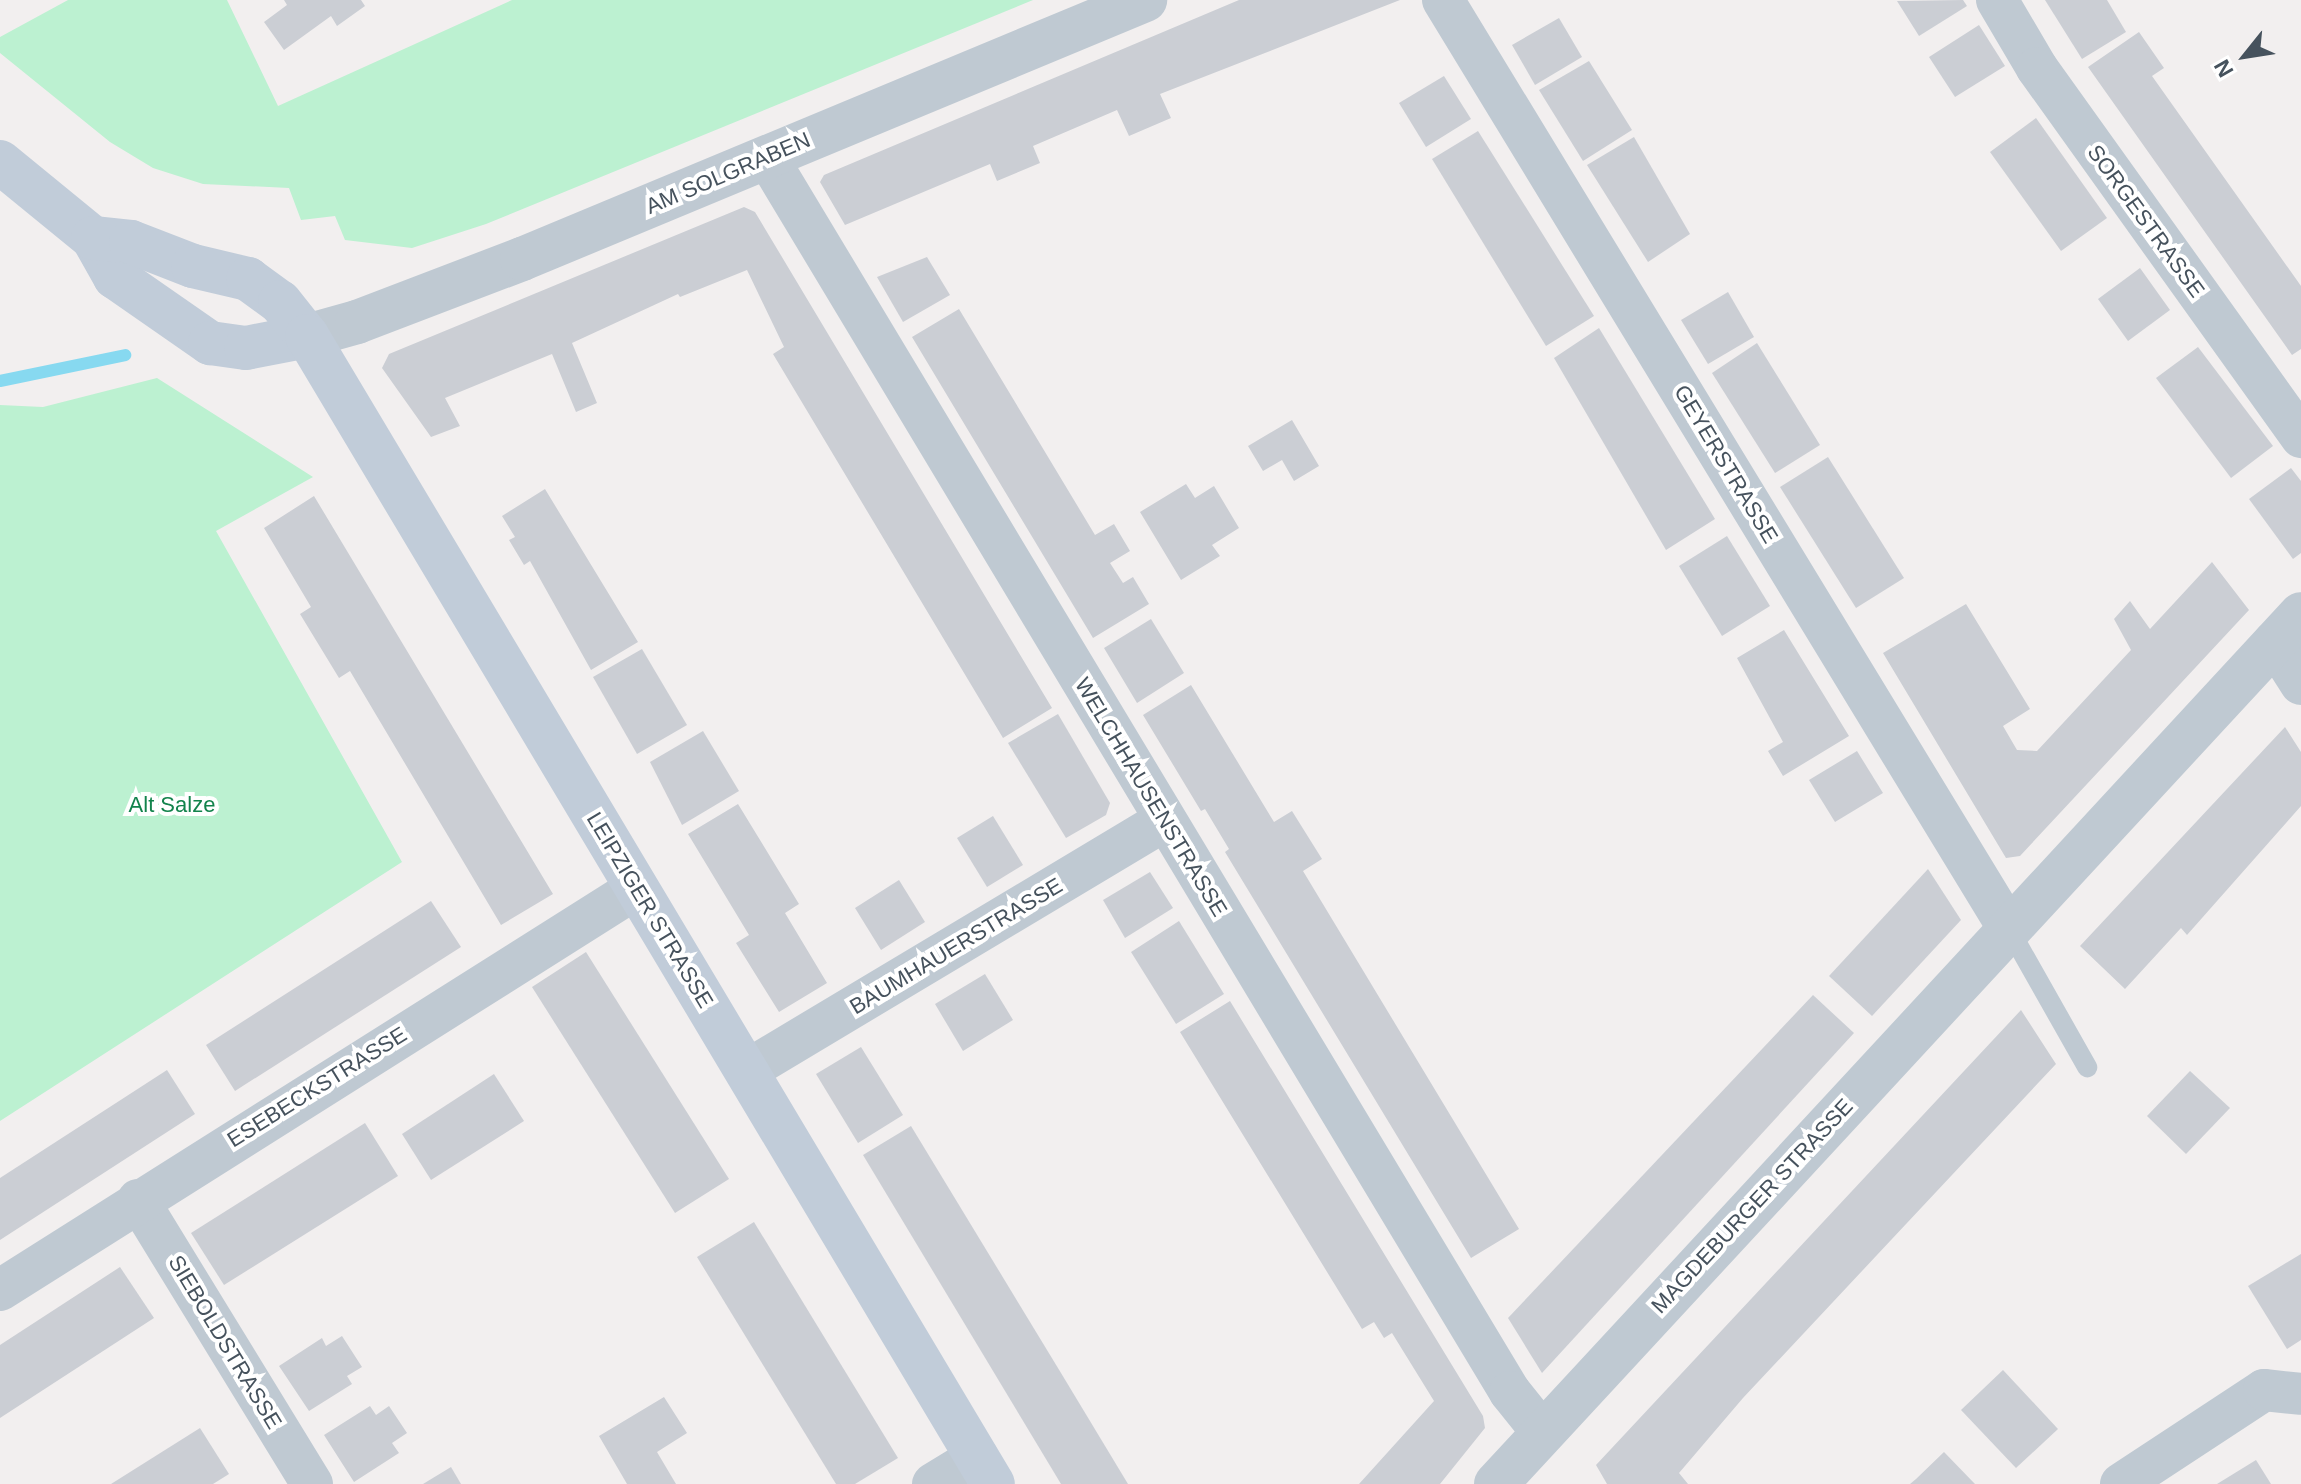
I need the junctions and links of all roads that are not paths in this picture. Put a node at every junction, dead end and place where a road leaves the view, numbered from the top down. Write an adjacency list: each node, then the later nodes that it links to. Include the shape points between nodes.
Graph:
1 (1145, 0): 4 (street, AM SOLGRABEN)
2 (1443, 0): 13 (street, GEYERSTRASSE)
3 (1997, 0): 8 (street, SORGESTRASSE, via 2037,68)
4 (767, 157): 7 (street, AM SOLGRABEN, via 522,259); 11 (street, WELCHHAUSENSTRASSE)
5 (0, 162): 6 (main road)
6 (93, 238): 7 (main road, LEIPZIGER STRASSE, via 131,242 193,266 248,279 280,302); 7 (main road, via 115,277 210,343 246,348)
7 (307, 336): 12 (main road, LEIPZIGER STRASSE)
8 (2301, 437)
9 (2288, 628): 10 (street); 13 (street, MAGDEBURGER STRASSE)
10 (2301, 684)
11 (1165, 820): 15 (street, BAUMHAUERSTRASSE); 19 (street, WELCHHAUSENSTRASSE, via 1510,1392)
12 (637, 888): 15 (main road, LEIPZIGER STRASSE); 16 (street, ESEBECKSTRASSE)
13 (2009, 929): 14 (lane); 19 (street, MAGDEBURGER STRASSE)
14 (2087, 1067)
15 (746, 1071): 20 (main road, LEIPZIGER STRASSE)
16 (138, 1200): 17 (street, ESEBECKSTRASSE); 22 (street, SIEBOLDSTRASSE)
17 (0, 1290)
18 (2301, 1394): 21 (street, via 2264,1390)
19 (1543, 1433): 24 (street, MAGDEBURGER STRASSE)
20 (985, 1471): 23 (street)
21 (2131, 1482)
22 (312, 1484)
23 (933, 1484)
24 (1496, 1484)

